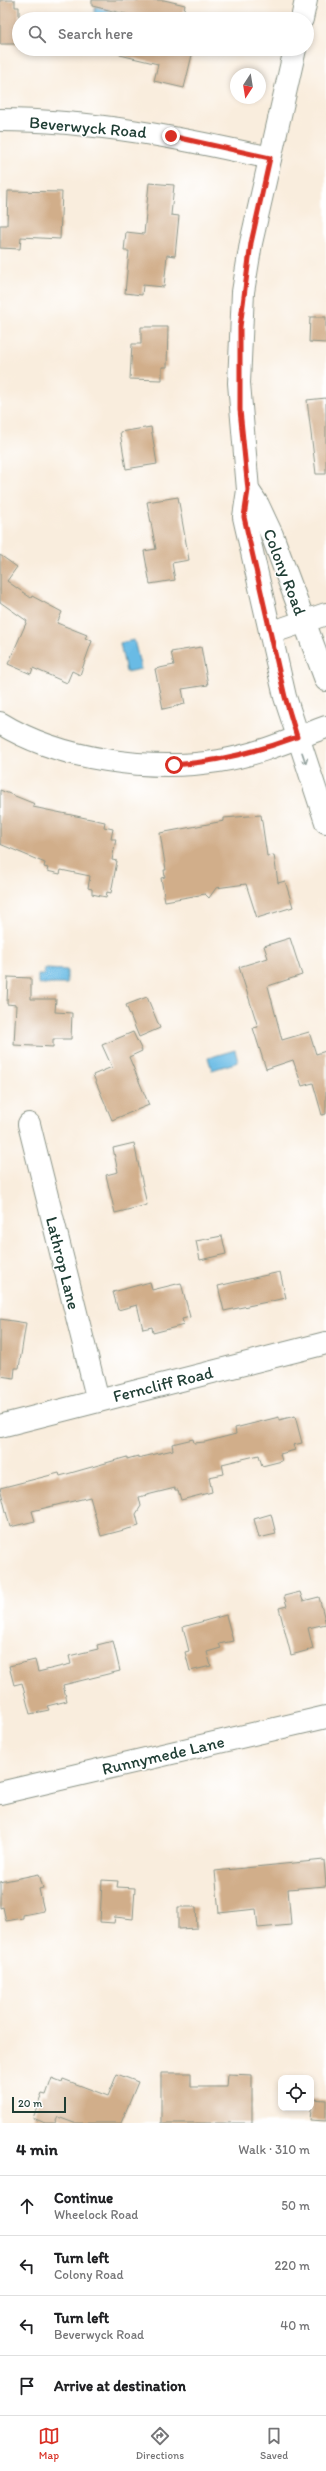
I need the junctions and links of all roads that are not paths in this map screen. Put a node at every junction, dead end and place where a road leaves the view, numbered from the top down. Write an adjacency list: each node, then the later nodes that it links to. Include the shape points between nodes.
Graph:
1 (306, 0): 2 (street)
2 (303, 12)
3 (293, 56): 5 (street, Colony Road)
4 (0, 120): 5 (street, Beverwyck Road, via 150,133)
5 (270, 158): 6 (street, Colony Road, via 251,243 240,327 240,410)
6 (248, 490): 8 (street, Colony Road, via 272,535); 9 (street, Colony Road, via 244,511 245,526)
7 (326, 614): 8 (street)
8 (304, 621): 9 (street); 10 (street, Colony Road)
9 (270, 633): 13 (street, Colony Road)
10 (326, 680)
11 (0, 723): 13 (street, via 51,746 137,764 174,765 219,761 244,756)
12 (326, 727): 13 (street)
13 (297, 737): 14 (street, Colony Road, one-way to 14)
14 (326, 822)
15 (29, 1124): 17 (street, Lathrop Lane)
16 (326, 1343): 17 (street, Ferncliff Road)
17 (98, 1401): 18 (street, Ferncliff Road)
18 (0, 1426)
19 (326, 1717): 20 (street, Runnymede Lane)
20 (0, 1792)

